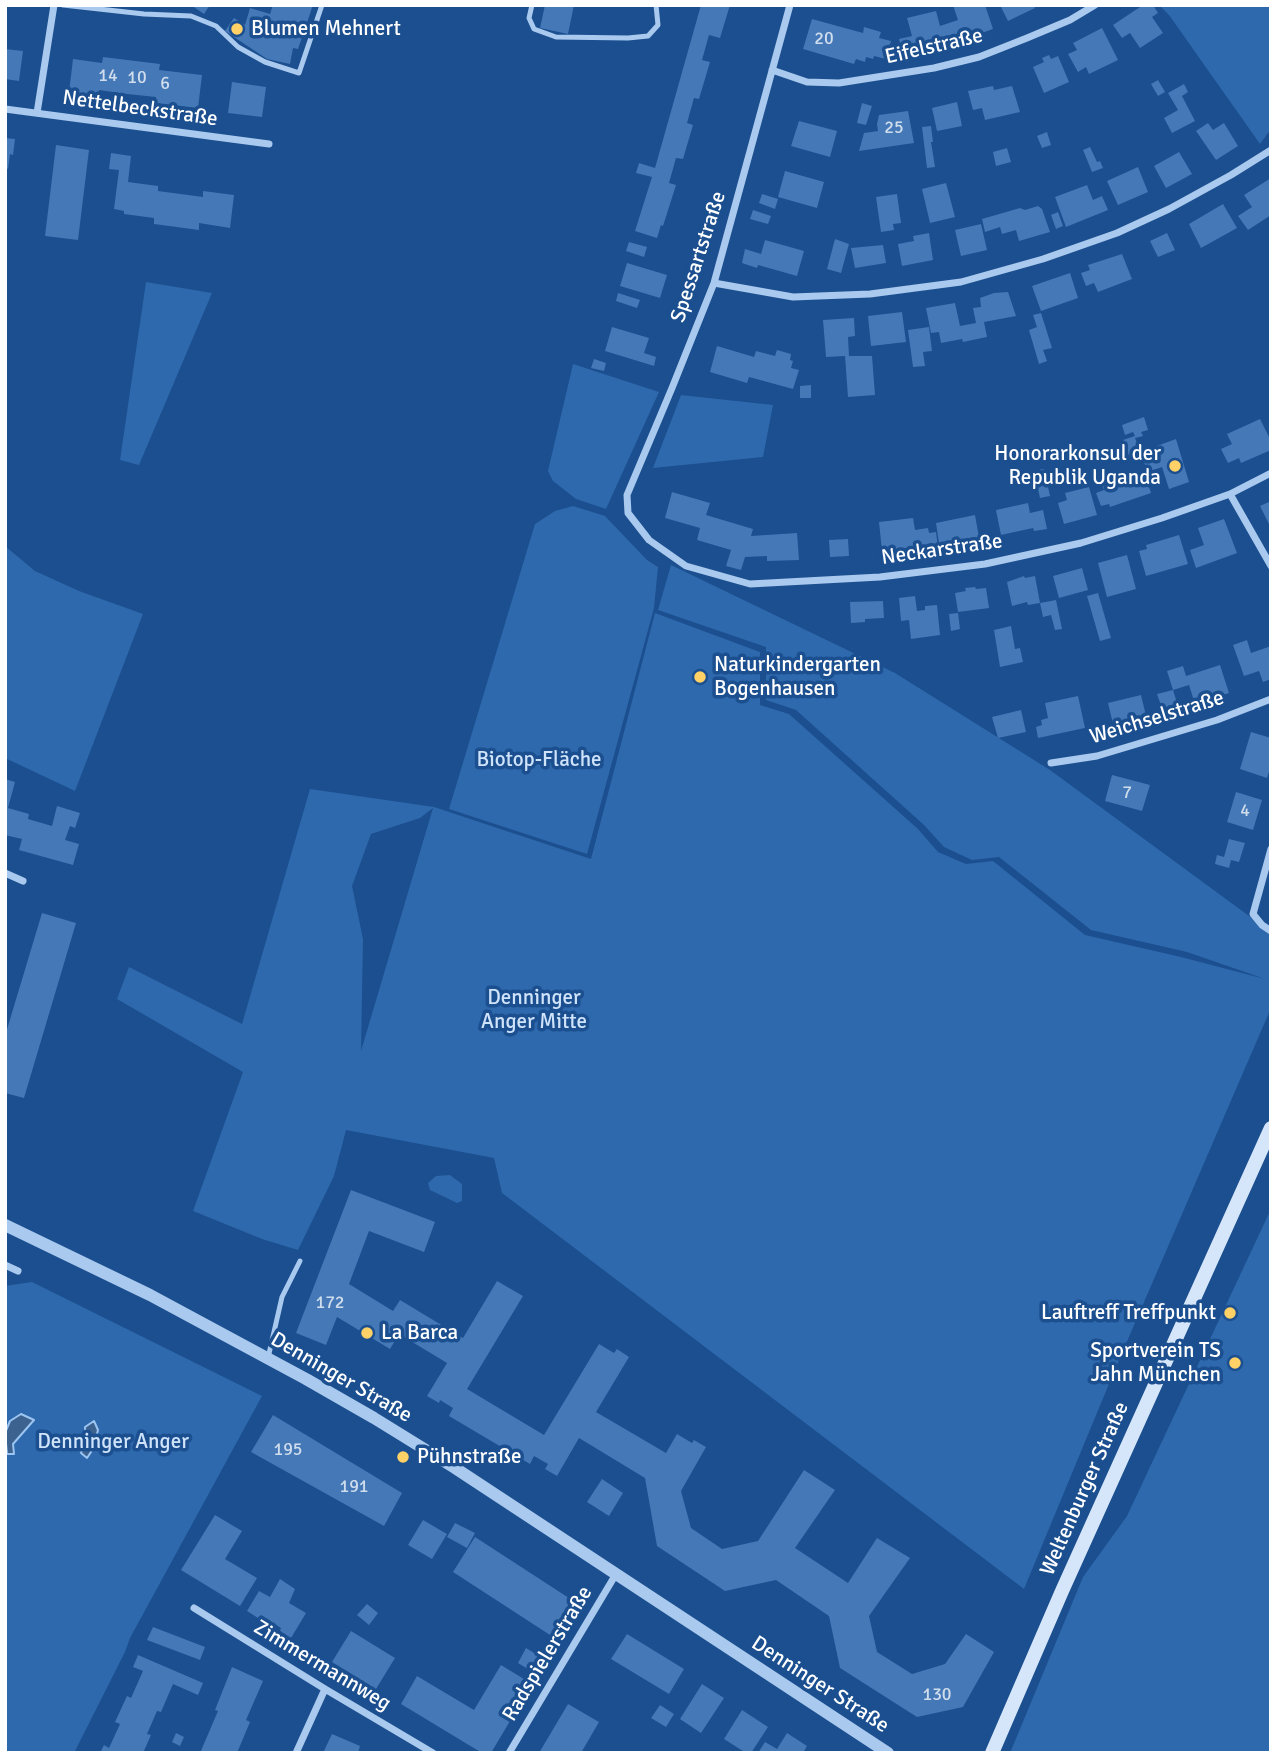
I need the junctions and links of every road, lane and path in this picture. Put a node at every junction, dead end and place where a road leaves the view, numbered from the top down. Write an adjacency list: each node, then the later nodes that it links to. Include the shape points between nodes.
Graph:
1 (54, 5): 10 (street)
2 (63, 5): 3 (lane, via 191,16 216,26 238,47 265,62 299,72)
3 (323, 5)
4 (532, 5): 5 (lane, via 529,18 534,29 556,37 628,38 649,36 658,25)
5 (656, 5)
6 (790, 5): 8 (street, Spessartstraße)
7 (1095, 5): 8 (street, Eifelstraße, via 1015,43 934,68 839,83 807,82)
8 (772, 70): 13 (street, Spessartstraße)
9 (5, 109): 10 (street, Nettelbeckstraße)
10 (37, 113): 11 (street, Nettelbeckstraße)
11 (270, 144)
12 (1271, 150): 13 (street, via 1179,204 1117,233 961,282 870,294 793,297)
13 (713, 283): 16 (street, Spessartstraße, via 627,495)
14 (1271, 473): 15 (street, Neckarstraße)
15 (1230, 494): 16 (street, Neckarstraße, via 1081,543 985,564 880,577 761,584 686,566 649,540); 17 (street)
16 (628, 513)
17 (1271, 566)
18 (1271, 699): 19 (street, Weichselstraße, via 1111,752)
19 (1051, 763)
20 (1271, 849): 23 (street, via 1253,914)
21 (5, 873): 22 (street)
22 (23, 881)
23 (1271, 931)
24 (1271, 1128): 37 (main road, Weltenburger Straße)
25 (5, 1226): 29 (street, Denninger Straße)
26 (300, 1262): 29 (lane, via 282,1297)
27 (5, 1265): 28 (street)
28 (18, 1271)
29 (268, 1358): 30 (street, Denninger Straße, via 424,1449)
30 (616, 1574): 35 (street, Radspielerstraße); 36 (street, Denninger Straße)
31 (194, 1608): 32 (street, Zimmermannweg)
32 (325, 1689): 33 (street); 34 (street, Zimmermannweg)
33 (296, 1753)
34 (433, 1753)
35 (509, 1753)
36 (888, 1753)
37 (992, 1753)

